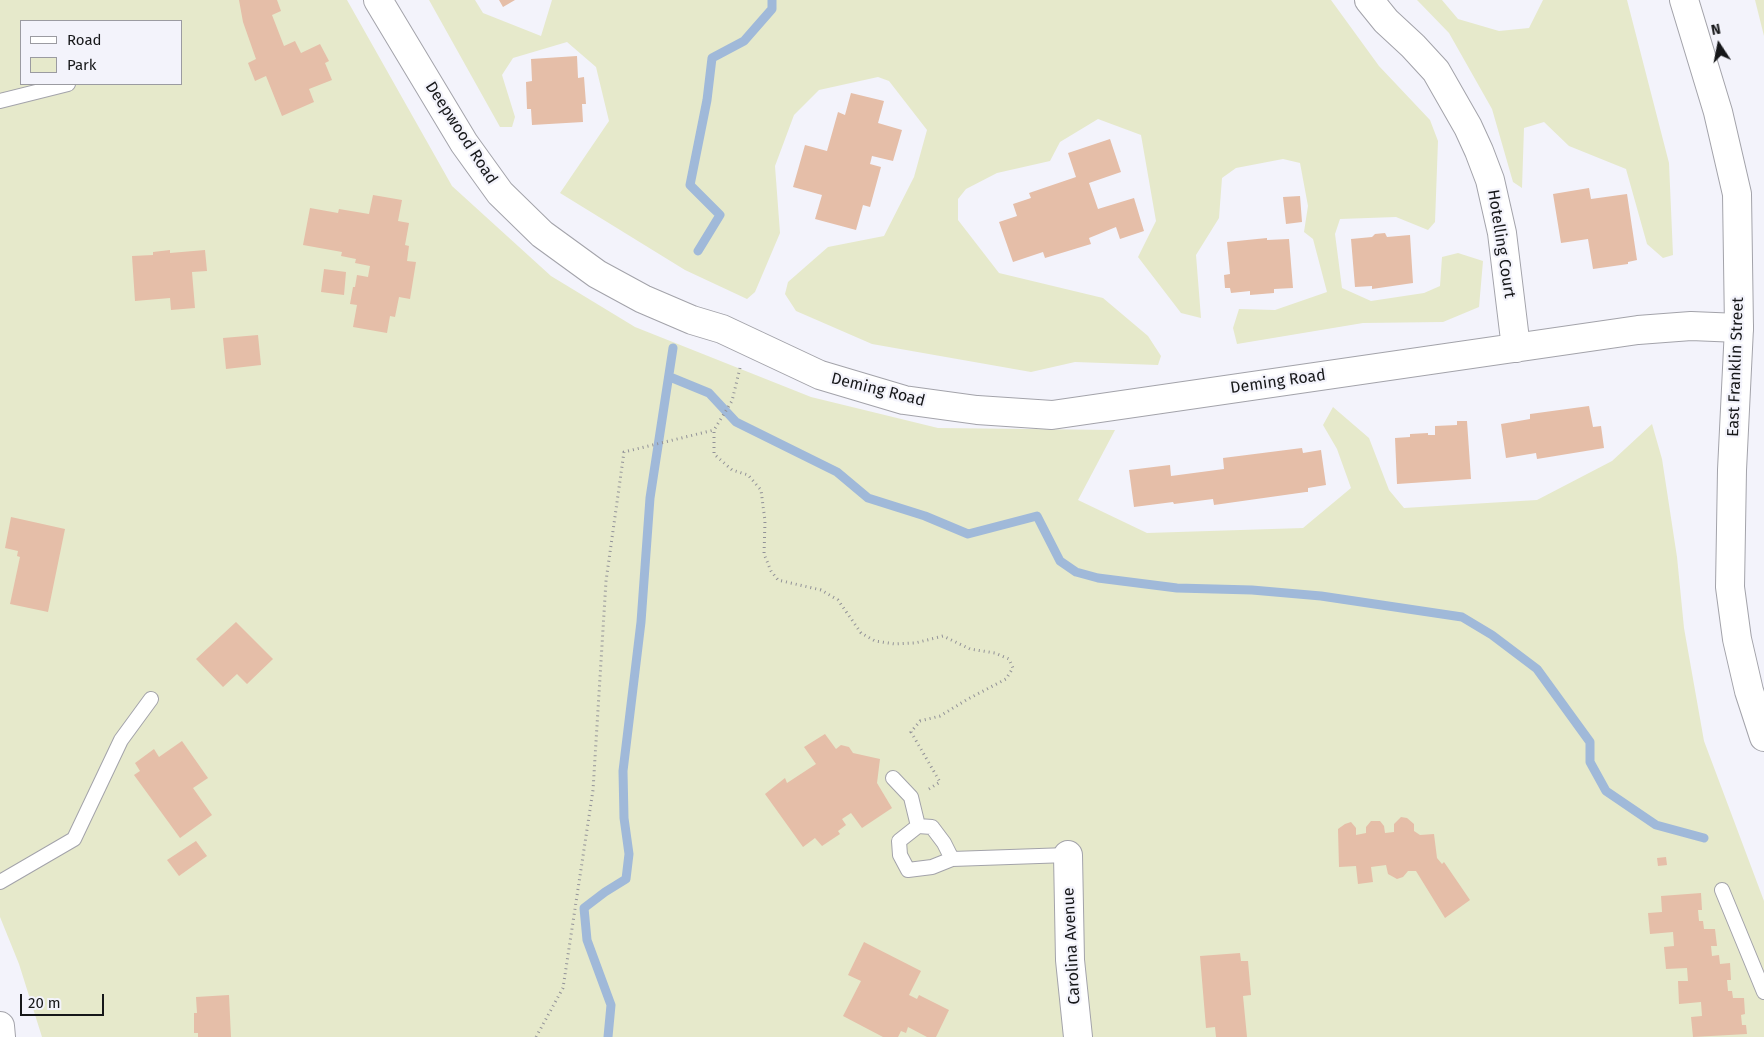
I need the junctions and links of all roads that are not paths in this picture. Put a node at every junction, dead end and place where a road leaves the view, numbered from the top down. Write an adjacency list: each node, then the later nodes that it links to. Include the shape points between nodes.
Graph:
1 (378, 0): 8 (street, Deepwood Road, via 464,143 500,192 542,234 597,274 643,299 722,329)
2 (1369, 0): 7 (street, Hotelling Court, via 1436,71 1479,151 1490,180 1502,233)
3 (1684, 0): 6 (street, East Franklin Street, via 1718,112 1737,194)
4 (64, 85): 5 (lane)
5 (0, 101)
6 (1739, 328): 7 (street, Deming Road, via 1691,326 1638,330); 10 (street, East Franklin Street, via 1730,587 1737,639)
7 (1516, 348): 8 (street, Deming Road, via 1052,415 977,410 904,400)
8 (820, 375)
9 (151, 699): 15 (lane, via 121,740 74,839)
10 (1764, 738)
11 (893, 778): 12 (lane, via 911,797)
12 (918, 826): 14 (lane, via 932,826); 14 (lane, via 899,840 900,854 908,870 932,867)
13 (1068, 855): 14 (lane); 20 (street, Carolina Avenue, via 1070,960)
14 (952, 859)
15 (0, 882)
16 (1722, 890): 17 (lane)
17 (1764, 992)
18 (0, 1026): 19 (street)
19 (1, 1037)
20 (1078, 1037)

